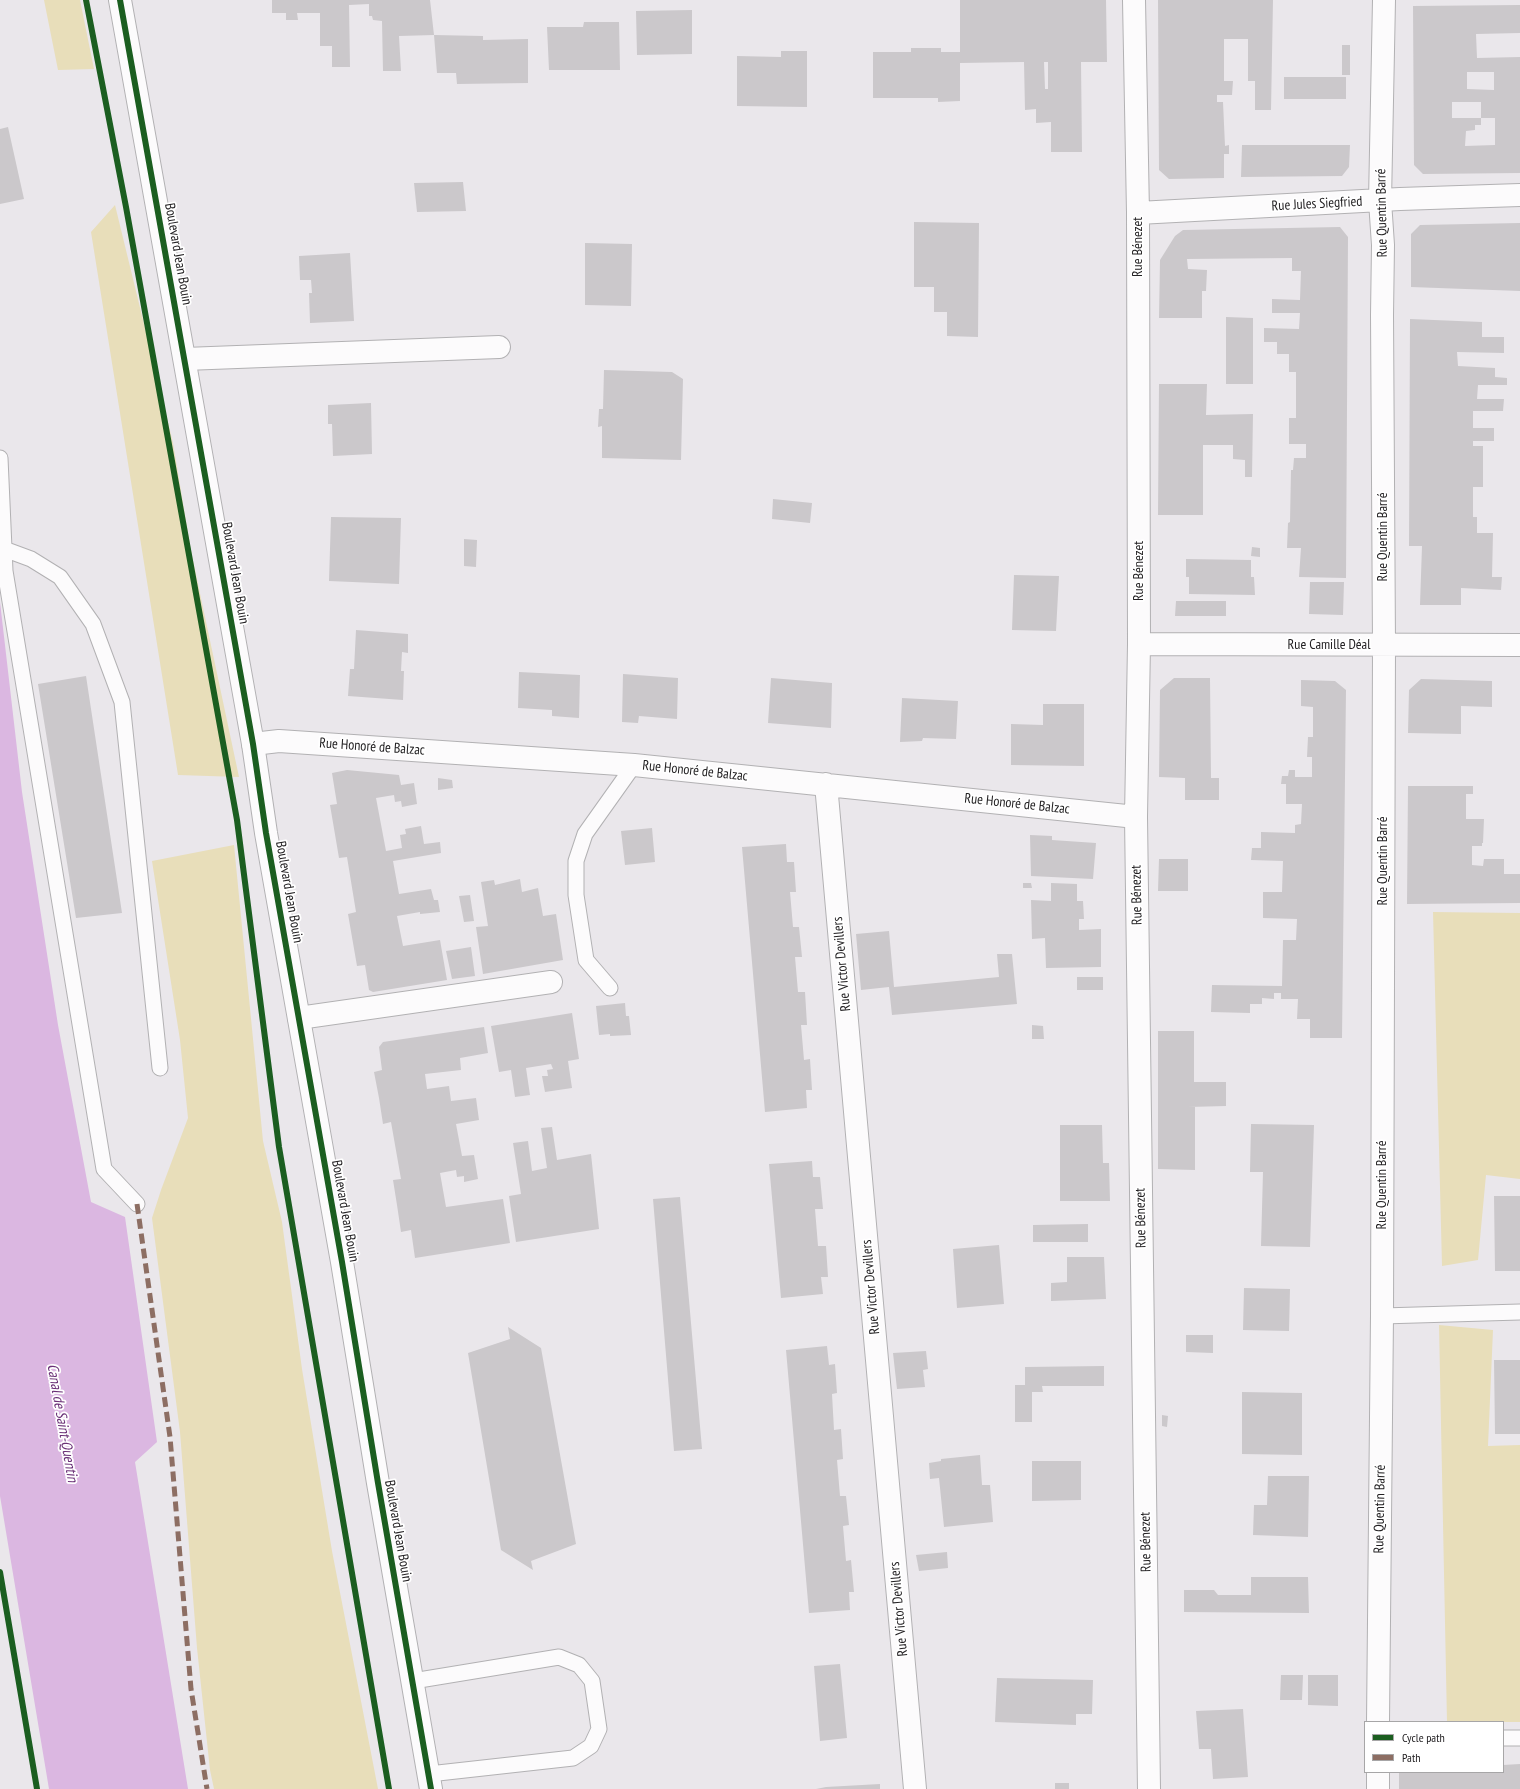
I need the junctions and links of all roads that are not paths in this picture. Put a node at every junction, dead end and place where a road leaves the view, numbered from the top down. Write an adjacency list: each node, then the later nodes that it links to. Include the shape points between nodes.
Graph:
1 (120, 0): 8 (street, Boulevard Jean Bouin)
2 (1134, 0): 6 (street, Rue Bénezet)
3 (1384, 0): 5 (street, Rue Quentin Barré)
4 (1520, 196): 5 (street, Rue Jules Siegfried)
5 (1380, 201): 6 (street, Rue Jules Siegfried); 12 (street, Rue Quentin Barré, via 1383,245)
6 (1138, 213): 11 (street, Rue Bénezet)
7 (499, 348): 8 (street)
8 (185, 358): 14 (street, Boulevard Jean Bouin)
9 (0, 458): 10 (lane)
10 (4, 549): 21 (lane, via 32,559 60,578 93,624 122,702); 22 (lane, via 5,571 104,1169)
11 (1139, 644): 12 (street, Rue Camille Déal); 17 (street, Rue Bénezet)
12 (1384, 645): 13 (street, Rue Camille Déal); 24 (street, Rue Quentin Barré)
13 (1520, 645)
14 (253, 744): 15 (street, Rue Honoré de Balzac, via 279,741); 20 (street, Boulevard Jean Bouin)
15 (634, 765): 16 (street, Rue Honoré de Balzac); 19 (lane, via 585,834 576,861 576,894 586,960)
16 (826, 784): 17 (street, Rue Honoré de Balzac); 31 (street, Rue Victor Devillers)
17 (1136, 817): 32 (street, Rue Bénezet)
18 (551, 982): 20 (street)
19 (610, 988)
20 (299, 1018): 25 (street, Boulevard Jean Bouin)
21 (160, 1068)
22 (137, 1204)
23 (1520, 1312): 24 (lane)
24 (1382, 1316): 26 (street, Rue Quentin Barré)
25 (413, 1681): 30 (street, Boulevard Jean Bouin); 30 (lane, via 559,1657 579,1665 592,1680 599,1729 591,1746 573,1758)
26 (1378, 1721)
27 (1504, 1738): 28 (lane)
28 (1520, 1738)
29 (1378, 1773): 33 (street)
30 (430, 1781)
31 (915, 1789)
32 (1149, 1789)
33 (1378, 1789)

